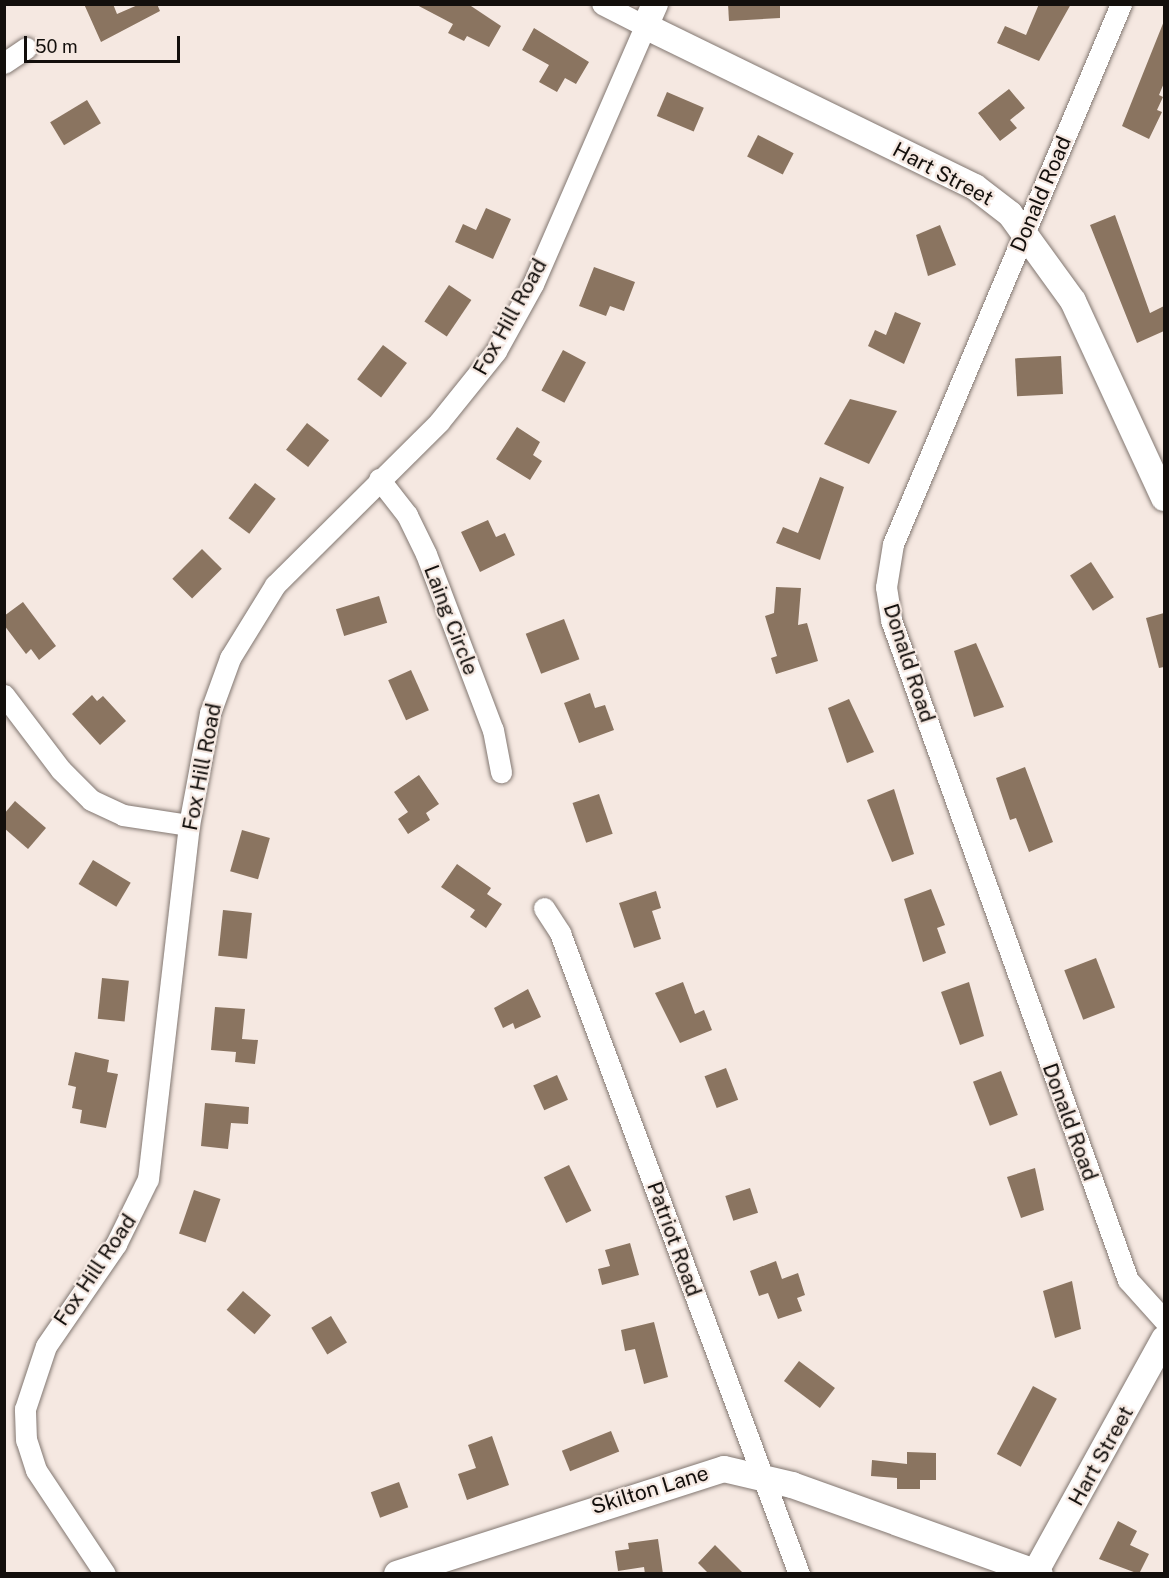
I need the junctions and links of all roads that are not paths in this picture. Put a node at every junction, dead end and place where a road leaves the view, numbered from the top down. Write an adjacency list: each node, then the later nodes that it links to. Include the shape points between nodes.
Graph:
1 (602, 4): 3 (street)
2 (1120, 4): 6 (street, Donald Road)
3 (650, 15): 6 (street, Hart Street, via 975,187); 7 (street, Fox Hill Road, via 533,284 496,351 464,395)
4 (26, 48): 5 (street)
5 (4, 63)
6 (1026, 231): 8 (street, Hart Street, via 1073,302); 13 (street, Donald Road, via 893,544 887,598 1128,1280)
7 (379, 479): 10 (street, Laing Circle, via 406,515 426,554 493,730); 11 (street, Fox Hill Road, via 290,566 246,628 210,713)
8 (1164, 498)
9 (4, 695): 11 (street, via 61,770 91,800 123,814)
10 (501, 772)
11 (189, 825): 17 (street, Fox Hill Road, via 148,1179 116,1244 46,1346 25,1409 26,1440 36,1470)
12 (544, 908): 15 (street, Patriot Road, via 560,933)
13 (1164, 1320)
14 (1164, 1339): 16 (street, Hart Street)
15 (762, 1475): 16 (street, Skilton Lane); 18 (street, Skilton Lane, via 724,1469 700,1473); 19 (street, Patriot Road)
16 (1038, 1572)
17 (105, 1574)
18 (397, 1574)
19 (799, 1574)

